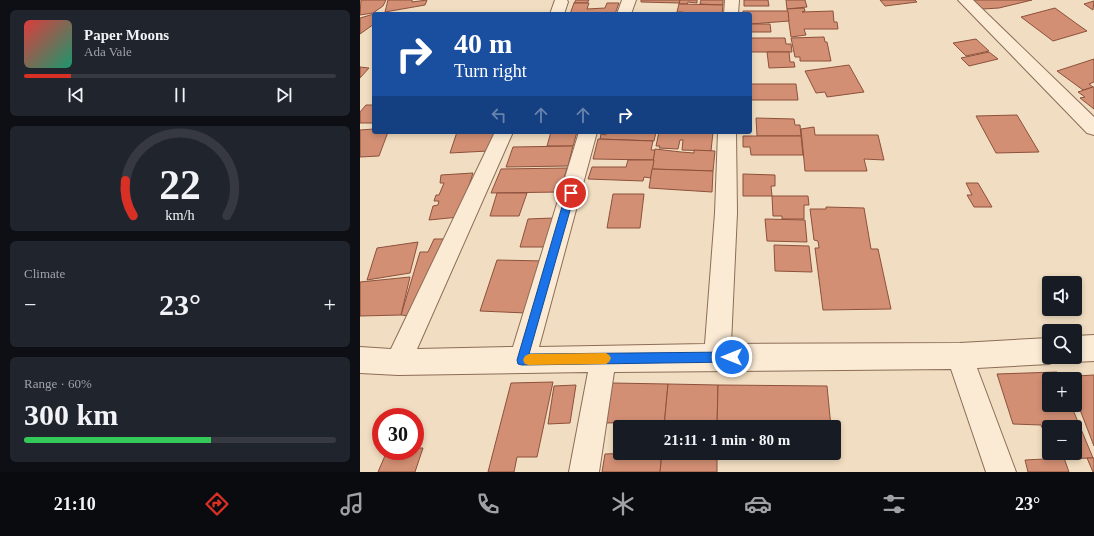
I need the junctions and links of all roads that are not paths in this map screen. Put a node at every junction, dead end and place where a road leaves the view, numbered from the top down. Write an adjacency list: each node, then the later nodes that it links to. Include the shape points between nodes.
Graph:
1 (629, 0): 4 (street)
2 (732, 0): 5 (street)
3 (966, 0): 6 (street)
4 (625, 12)
5 (731, 12)
6 (1094, 128)
7 (503, 134): 18 (street)
8 (587, 134): 17 (street)
9 (727, 134): 14 (street, via 726,213)
10 (1094, 348): 11 (street)
11 (1082, 349)
12 (1042, 351): 13 (street)
13 (960, 356): 14 (street); 20 (street)
14 (717, 357): 15 (street)
15 (603, 358): 17 (street); 19 (street)
16 (360, 360): 18 (street)
17 (522, 360): 18 (street)
18 (398, 362)
19 (584, 472)
20 (1001, 472)

